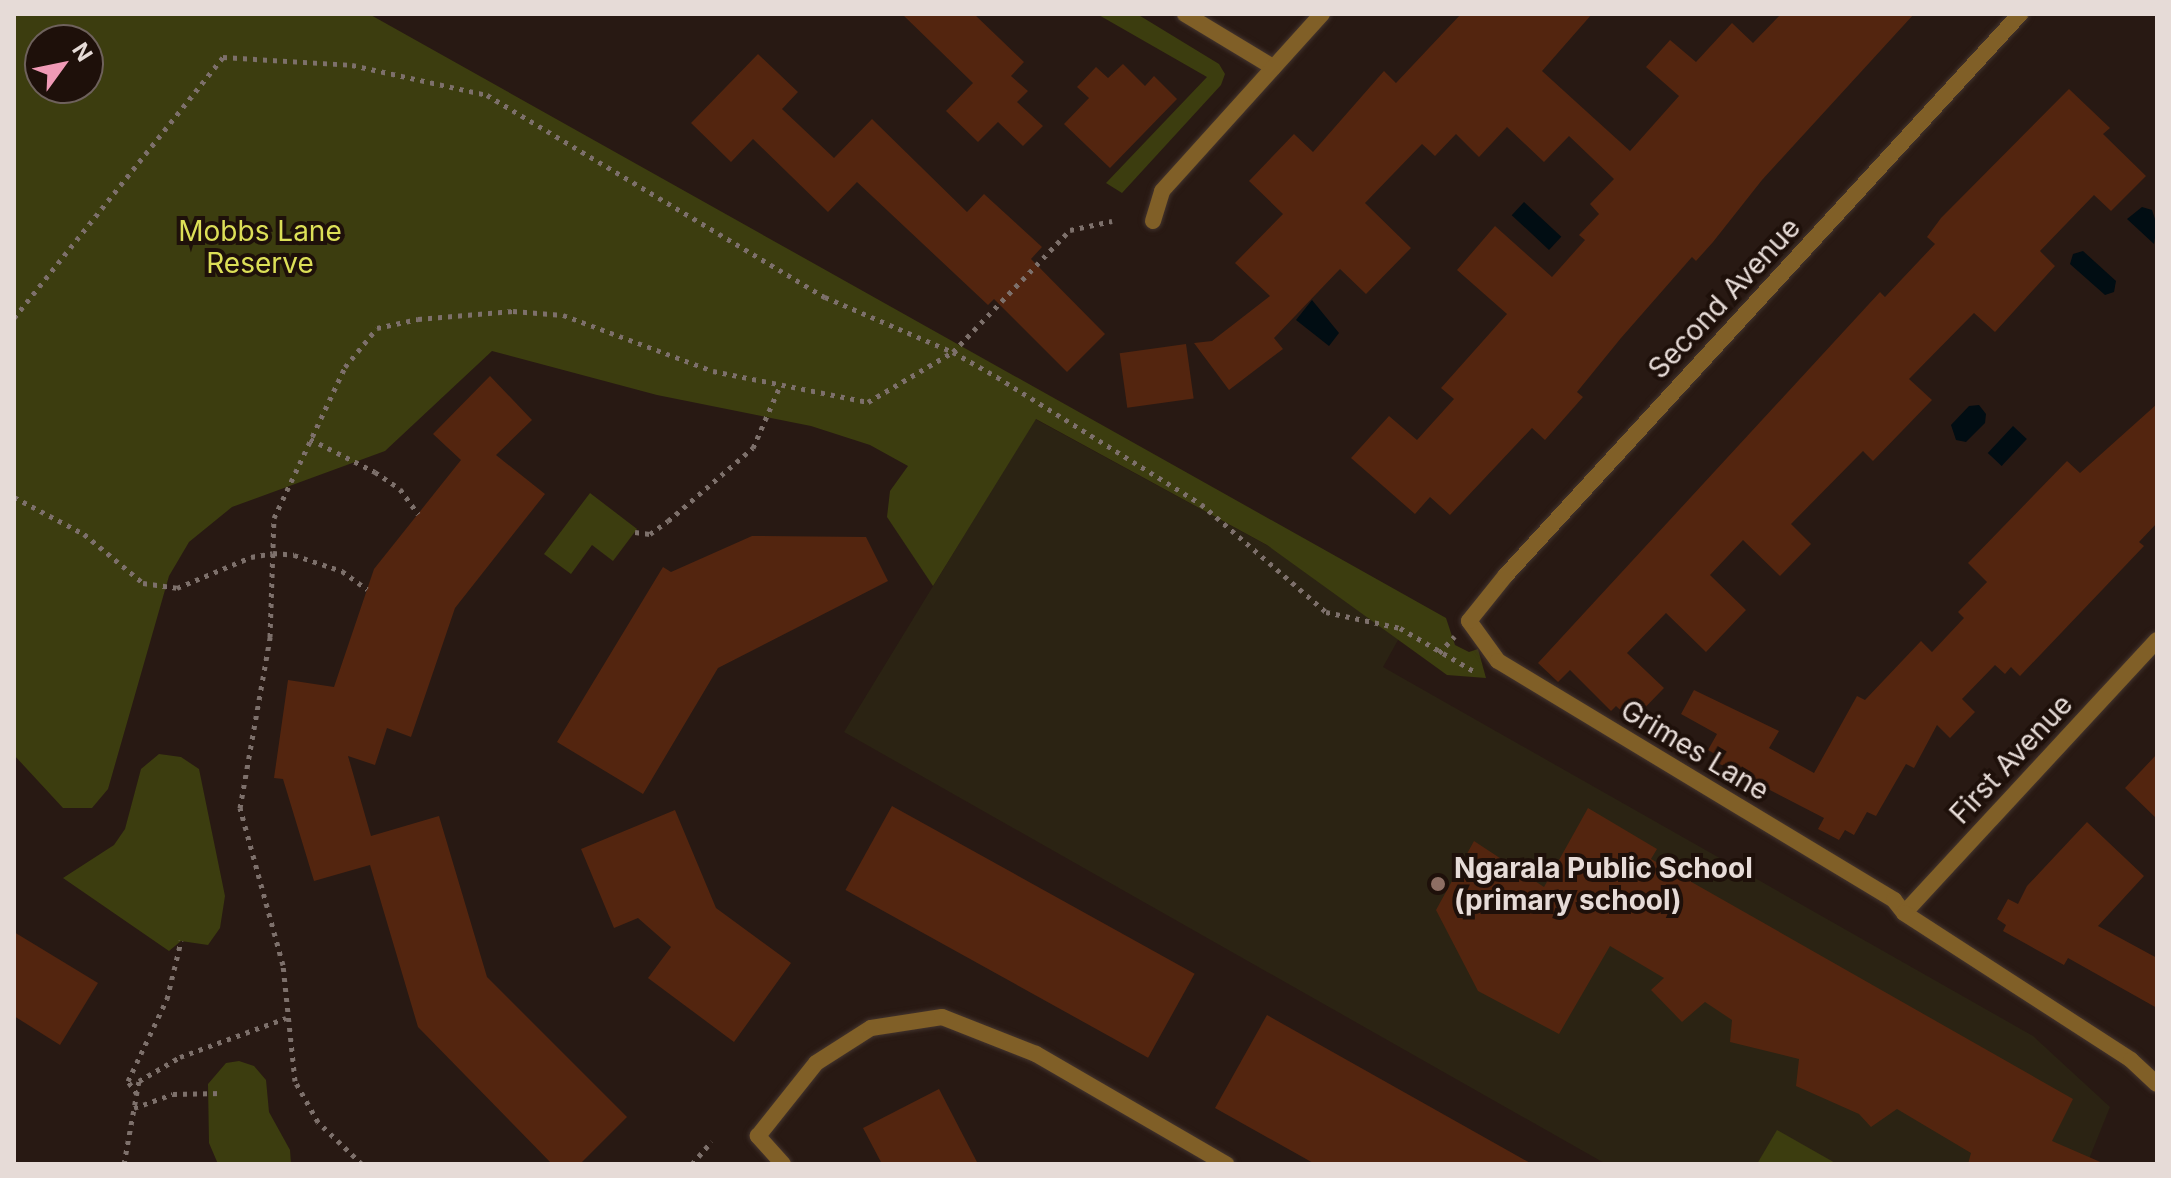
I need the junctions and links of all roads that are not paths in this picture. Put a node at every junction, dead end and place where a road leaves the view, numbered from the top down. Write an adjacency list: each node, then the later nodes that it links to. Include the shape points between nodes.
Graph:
1 (1185, 14): 4 (street)
2 (1322, 14): 4 (street)
3 (2020, 14): 6 (street, Second Avenue)
4 (1273, 67): 5 (street, via 1162,191)
5 (1153, 221)
6 (1469, 621): 8 (street, Grimes Lane, via 1498,661 1884,894)
7 (2157, 640): 8 (street, First Avenue)
8 (1904, 913): 9 (street, Grimes Lane, via 2131,1060)
9 (2157, 1084)
10 (783, 1164): 11 (street, via 758,1136 816,1063 871,1028 942,1017 1036,1054)
11 (1226, 1164)

